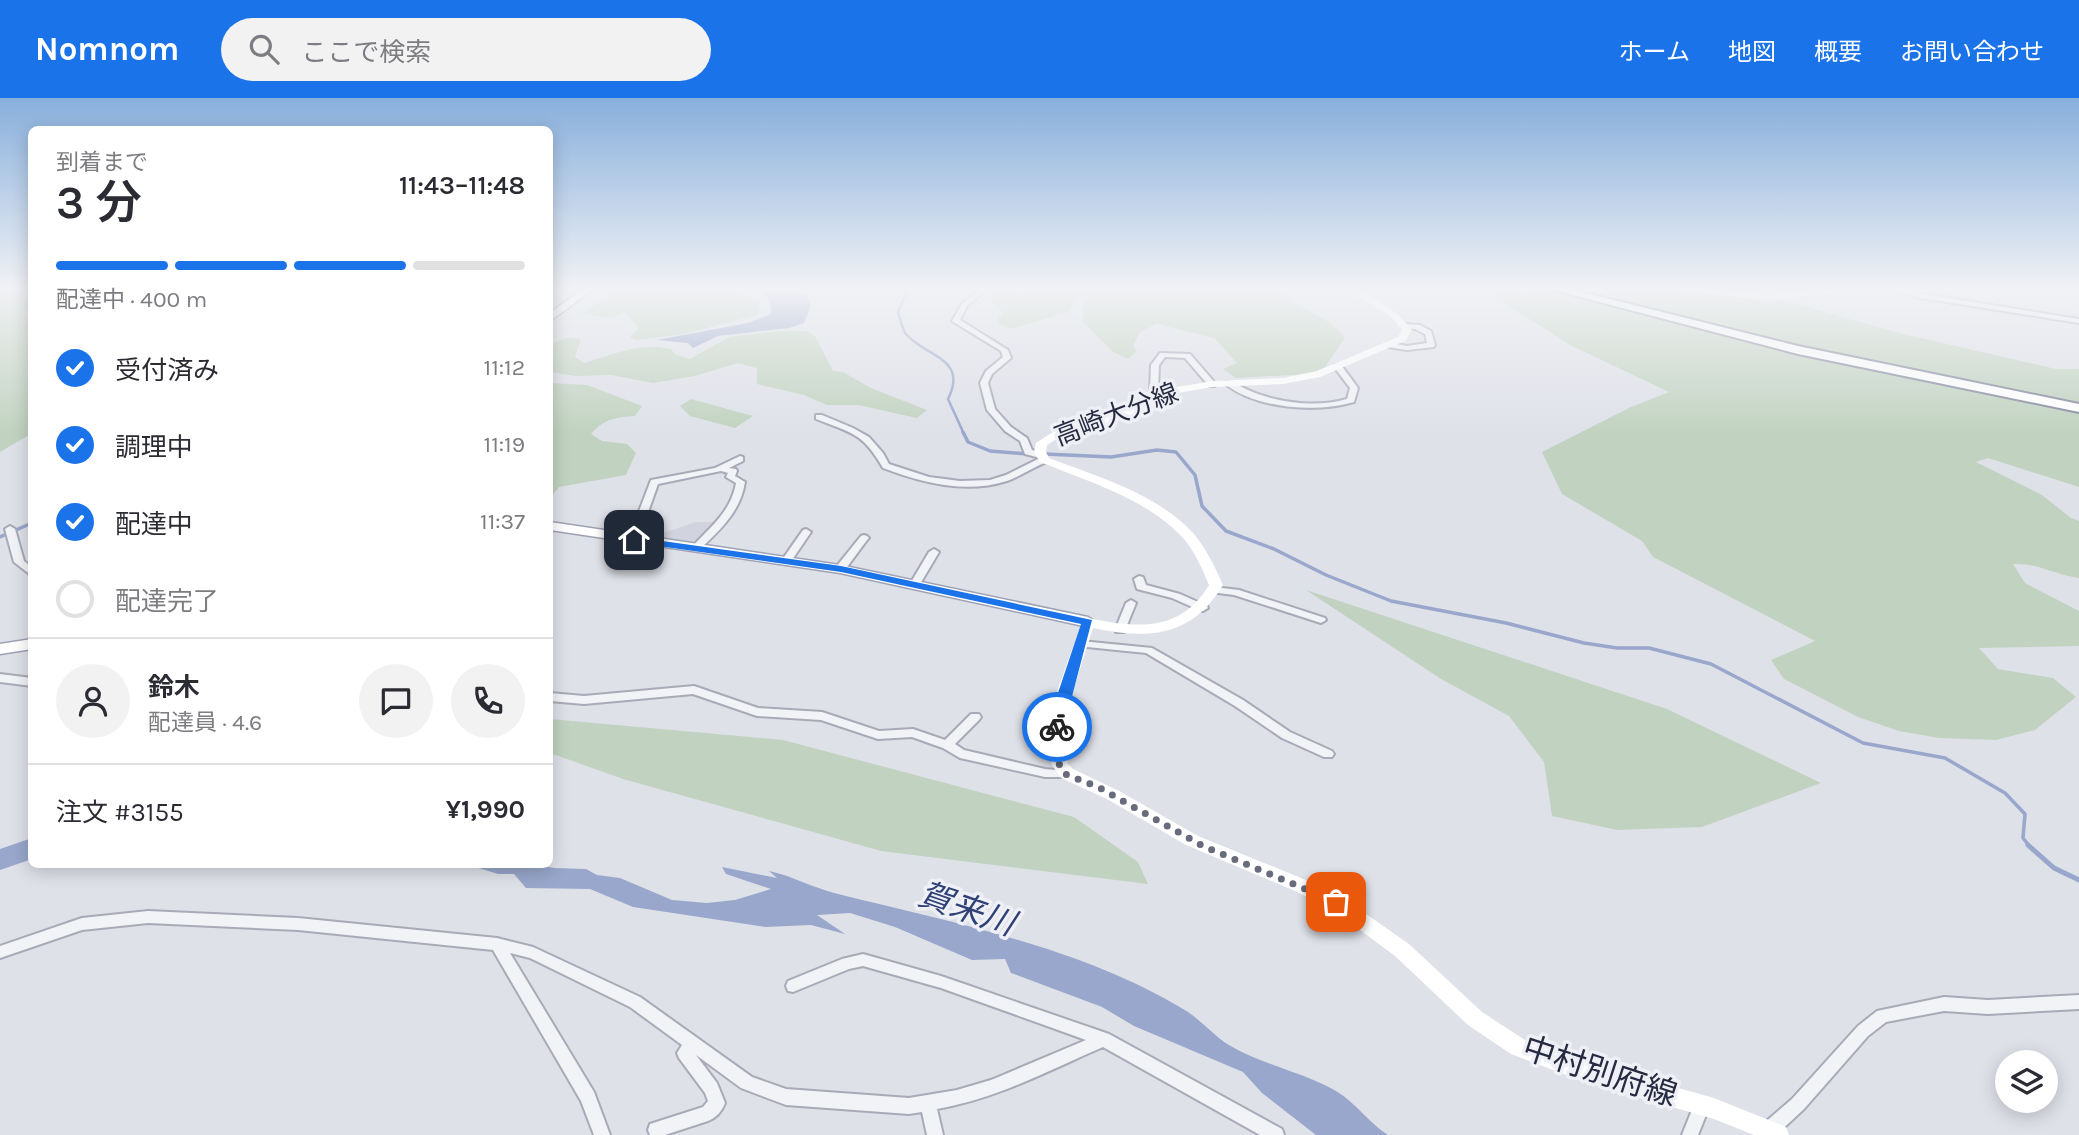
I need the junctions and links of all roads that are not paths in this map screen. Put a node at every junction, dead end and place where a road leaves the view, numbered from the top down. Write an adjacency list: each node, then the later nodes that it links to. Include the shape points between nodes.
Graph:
1 (981, 336): 12 (street, via 1004,350 1007,358 989,373 985,383 991,410 1022,437 1028,452)
2 (1403, 336): 5 (main road, 高崎大分線)
3 (1429, 336): 5 (street, via 1431,345)
4 (1748, 336): 10 (highway, via 1893,371)
5 (1391, 345): 6 (main road, 高崎大分線)
6 (1338, 367): 8 (main road, 高崎大分線, via 1283,382); 8 (street, via 1354,388 1351,400 1339,404 1291,403)
7 (1212, 384): 8 (main road, 高崎大分線); 9 (main road, 高崎大分線); 9 (street, via 1187,356 1163,355 1155,365 1154,393)
8 (1229, 384)
9 (1159, 396): 12 (main road, 高崎大分線, via 1122,417 1051,435 1042,443)
10 (2079, 405)
11 (819, 417): 12 (street, via 869,439 886,466 918,477 985,482 1004,479)
12 (1042, 458): 27 (main road, 高崎大分線, via 1172,517 1213,575)
13 (740, 459): 14 (street)
14 (720, 469): 19 (street, via 654,482); 20 (street, via 733,471 730,477 741,482 739,493 723,522)
15 (553, 527): 19 (main road)
16 (10, 530): 24 (street, via 19,562)
17 (806, 532): 22 (street)
18 (864, 538): 23 (street)
19 (633, 540): 20 (main road)
20 (696, 548): 22 (main road)
21 (934, 552): 26 (street)
22 (787, 560): 23 (main road)
23 (841, 569): 26 (main road)
24 (28, 570)
25 (1139, 579): 29 (street, via 1141,587)
26 (915, 584): 31 (main road)
27 (1214, 590): 29 (main road); 30 (street)
28 (1131, 603): 32 (street)
29 (1203, 607): 32 (main road, via 1165,627)
30 (1321, 620)
31 (1088, 622): 32 (main road); 33 (main road)
32 (1120, 630)
33 (1081, 644): 41 (street, via 1148,650 1286,736); 42 (main road, via 1058,713 1058,762)
34 (28, 645): 35 (main road)
35 (0, 649)
36 (0, 678): 37 (street)
37 (28, 682)
38 (553, 697): 40 (street, via 584,700 694,690 757,712 822,716 864,733 913,733)
39 (975, 717): 40 (street)
40 (947, 745): 42 (street, via 960,754)
41 (1328, 754)
42 (1065, 774): 50 (main road, 中村別府線, via 1098,787 1203,846 1336,902 1412,959 1472,1017 1515,1045 1601,1078)
43 (497, 944): 44 (street, via 298,924 148,917 82,924); 48 (street, via 533,953 589,977); 53 (street, via 587,1097)
44 (0, 952)
45 (793, 986): 47 (street, via 863,960)
46 (2079, 1002): 52 (street, via 1988,1007 1944,1004 1882,1016 1863,1031)
47 (1104, 1039): 49 (street, via 993,1087); 55 (street)
48 (692, 1042): 49 (street, via 747,1083 786,1097 909,1106); 51 (street, via 685,1053 717,1103 708,1112)
49 (928, 1103): 54 (street)
50 (1702, 1105): 52 (main road, 中村別府線); 56 (street)
51 (656, 1130)
52 (1773, 1133)
53 (602, 1135)
54 (936, 1135)
55 (1276, 1135)
56 (1690, 1135)

